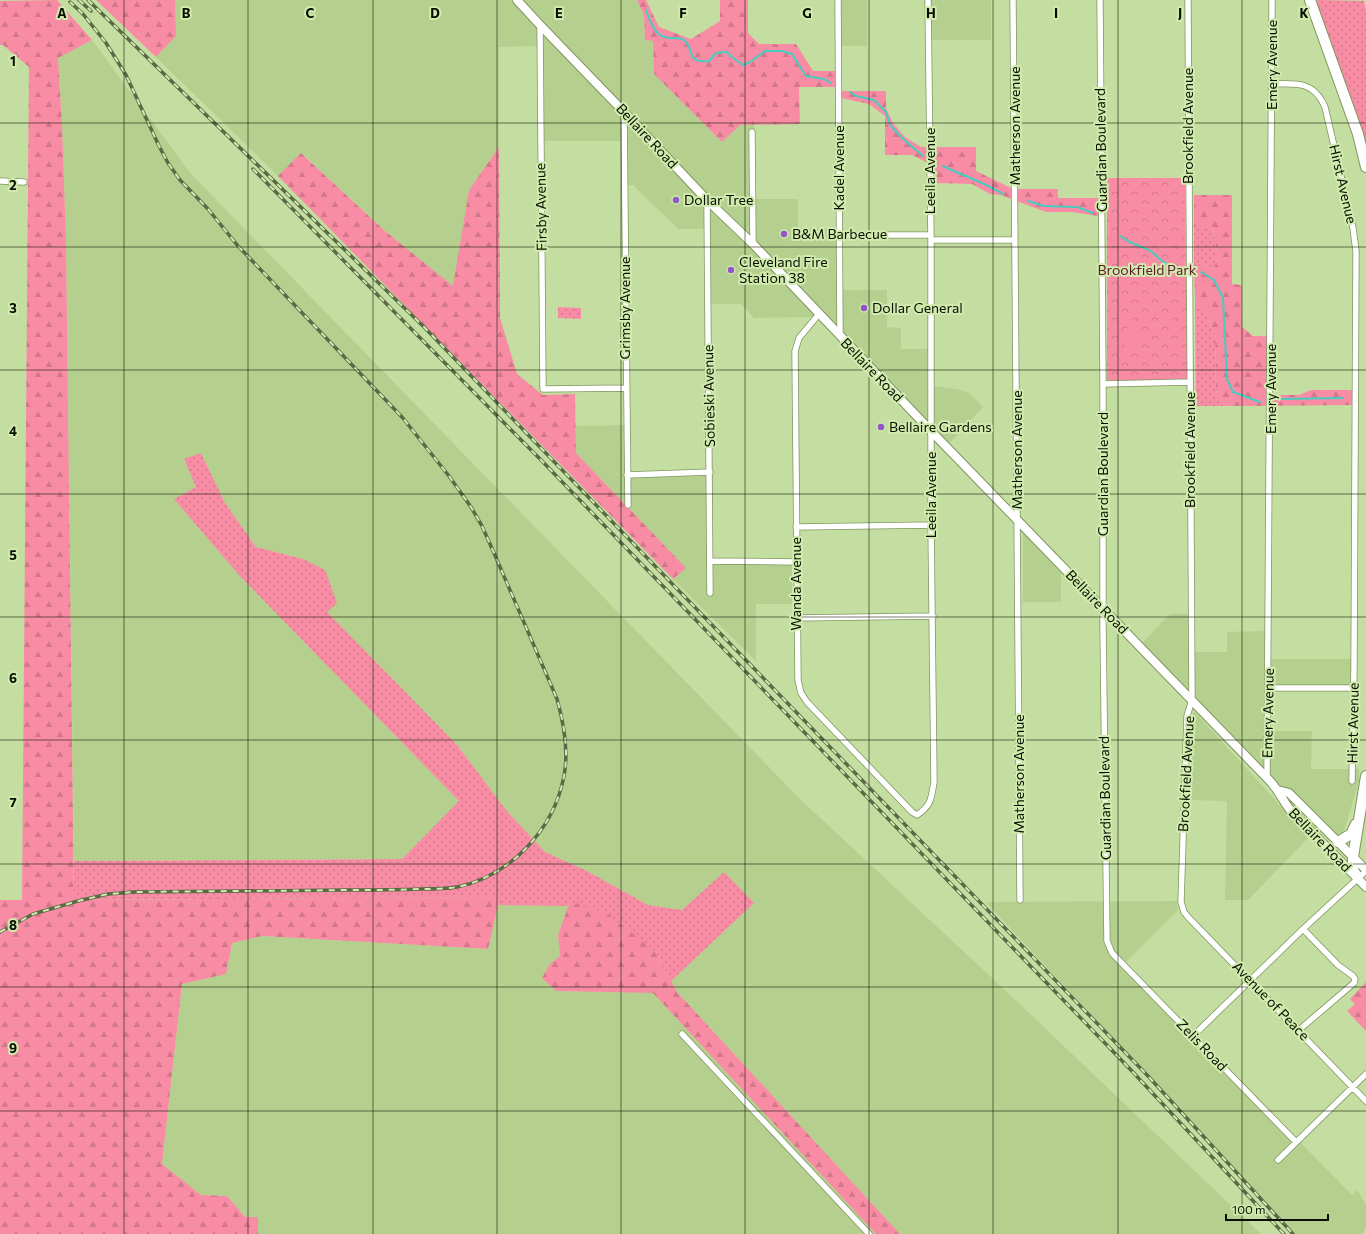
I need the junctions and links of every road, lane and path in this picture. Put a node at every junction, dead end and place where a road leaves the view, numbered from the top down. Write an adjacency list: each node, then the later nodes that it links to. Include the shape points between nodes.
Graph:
1 (517, 0): 9 (street, Bellaire Road)
2 (838, 0): 17 (street, Kadel Avenue)
3 (928, 0): 18 (street, Leeila Avenue)
4 (1013, 0): 19 (street, Matherson Avenue)
5 (1100, 0): 24 (street, Guardian Boulevard)
6 (1188, 0): 23 (street, Brookfield Avenue)
7 (1272, 0): 10 (street, Emery Avenue)
8 (1310, 0): 13 (highway, via 1358,134)
9 (540, 25): 11 (street, Bellaire Road); 25 (street, Firsby Avenue, via 543,389)
10 (1272, 84): 39 (street, Emery Avenue); 40 (street, Hirst Avenue, via 1298,83 1307,86 1322,99 1355,240)
11 (624, 112): 16 (street, Bellaire Road); 25 (street, Grimsby Avenue)
12 (752, 132): 20 (street)
13 (1366, 167)
14 (0, 181): 15 (street)
15 (24, 182)
16 (707, 200): 20 (street, Bellaire Road); 27 (street, Sobieski Avenue)
17 (839, 235): 18 (street); 22 (street, Kadel Avenue)
18 (931, 238): 19 (street); 26 (street, Leeila Avenue)
19 (1015, 240): 30 (street, Matherson Avenue)
20 (753, 244): 21 (street, Bellaire Road)
21 (819, 314): 22 (street, Bellaire Road); 32 (street, Wanda Avenue, via 800,338 795,351)
22 (840, 337): 26 (street, Bellaire Road)
23 (1189, 382): 24 (street); 41 (street, Brookfield Avenue)
24 (1104, 384): 36 (street, Guardian Boulevard)
25 (626, 388): 28 (street, Grimsby Avenue)
26 (931, 431): 30 (street, Bellaire Road); 31 (street, Leeila Avenue)
27 (710, 472): 28 (street); 33 (street, Sobieski Avenue)
28 (627, 475): 29 (street, Grimsby Avenue)
29 (628, 505)
30 (1017, 518): 36 (street, Bellaire Road); 54 (street, Matherson Avenue)
31 (931, 525): 32 (street); 37 (street, Leeila Avenue)
32 (796, 528): 34 (street, Wanda Avenue)
33 (710, 561): 34 (street); 35 (street, Sobieski Avenue)
34 (797, 562): 38 (street, Wanda Avenue)
35 (710, 593)
36 (1103, 609): 41 (street, Bellaire Road); 56 (street, Guardian Boulevard, via 1106,938)
37 (933, 616): 38 (street); 47 (street, Leeila Avenue, via 934,782 927,809)
38 (796, 618): 47 (street, Wanda Avenue, via 798,680 806,702)
39 (1269, 688): 40 (street); 43 (street, Emery Avenue)
40 (1354, 688): 44 (street, Hirst Avenue)
41 (1192, 700): 43 (street, Bellaire Road); 53 (street, Brookfield Avenue, via 1187,716)
42 (1366, 776): 46 (highway)
43 (1267, 778): 45 (street, Bellaire Road)
44 (1352, 781)
45 (1278, 790): 48 (street, Bellaire Road, via 1289,793); 51 (street, Bellaire Road, via 1283,802 1291,811)
46 (1361, 809): 48 (highway, via 1353,832); 49 (highway)
47 (917, 815)
48 (1338, 842): 49 (street, Bellaire Road)
49 (1353, 857): 50 (street, Bellaire Road); 51 (highway, via 1353,870)
50 (1366, 871): 51 (street)
51 (1358, 878): 52 (street, Bellaire Road); 55 (street)
52 (1366, 887)
53 (1181, 899): 57 (street, Avenue of Peace, via 1185,913)
54 (1020, 900)
55 (1303, 929): 57 (street); 58 (street, via 1338,965 1353,976 1355,981)
56 (1109, 948): 60 (street, Zelis Road)
57 (1251, 981): 58 (street, Avenue of Peace); 60 (street)
58 (1299, 1030): 62 (street, Avenue of Peace)
59 (682, 1034): 66 (street)
60 (1193, 1036): 64 (street, Zelis Road)
61 (1366, 1074): 62 (street)
62 (1353, 1087): 63 (street, Avenue of Peace); 64 (street)
63 (1366, 1101)
64 (1296, 1142): 65 (street)
65 (1278, 1160)
66 (869, 1234)

